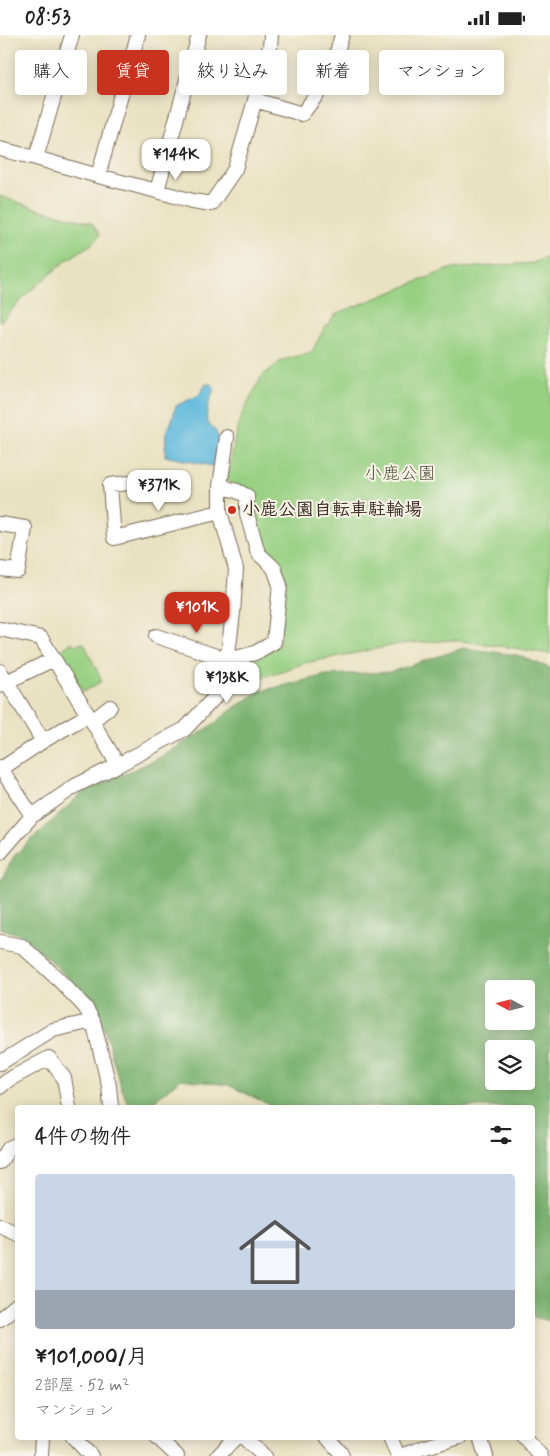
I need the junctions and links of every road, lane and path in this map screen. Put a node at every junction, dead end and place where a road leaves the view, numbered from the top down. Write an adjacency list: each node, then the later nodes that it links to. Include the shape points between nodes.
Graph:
1 (72, 35): 8 (street)
2 (138, 35): 9 (street)
3 (199, 35): 10 (street)
4 (271, 35): 6 (street)
5 (342, 35): 6 (street, via 329,79 302,114)
6 (255, 100): 10 (street, via 235,169 211,204)
7 (0, 149): 8 (street)
8 (36, 158): 9 (street)
9 (98, 177): 10 (street)
10 (157, 191)
11 (227, 437): 13 (street)
12 (128, 483): 14 (street, via 110,485 114,538)
13 (220, 486): 14 (street); 20 (street, via 247,496 247,514 258,553 274,567 280,585 274,642 255,653)
14 (220, 513): 20 (street, via 236,569)
15 (0, 524): 16 (street, via 25,528 18,571)
16 (0, 569)
17 (0, 629): 19 (street, via 41,638)
18 (156, 636): 20 (street)
19 (54, 659): 21 (street); 23 (street)
20 (228, 660): 25 (street, via 225,679 214,697 185,729)
21 (2, 679): 24 (street)
22 (110, 707): 23 (street)
23 (90, 718): 24 (street); 25 (street)
24 (43, 741): 26 (street)
25 (118, 765): 27 (street, via 75,787)
26 (1, 768): 27 (street)
27 (32, 816): 28 (street)
28 (2, 848)
29 (0, 943): 30 (street, via 22,946 85,1007)
30 (93, 1021): 31 (street, via 53,1030); 34 (street)
31 (0, 1063)
32 (0, 1087): 33 (street, via 49,1058 64,1078)
33 (69, 1105)
34 (111, 1105)
35 (15, 1145): 36 (street)
36 (0, 1161)
37 (0, 1226): 38 (street)
38 (15, 1233)
39 (15, 1306): 40 (street)
40 (0, 1319)
41 (42, 1440): 52 (street)
42 (76, 1440): 53 (street)
43 (160, 1440): 54 (street)
44 (233, 1440): 55 (street)
45 (246, 1440): 56 (street)
46 (330, 1440): 57 (street)
47 (391, 1440): 58 (street)
48 (440, 1440): 51 (street)
49 (481, 1440): 59 (street)
50 (527, 1440): 60 (street)
51 (421, 1443): 58 (street)
52 (41, 1456)
53 (91, 1456)
54 (177, 1456)
55 (218, 1456)
56 (264, 1456)
57 (342, 1456)
58 (399, 1456)
59 (486, 1456)
60 (541, 1456)

